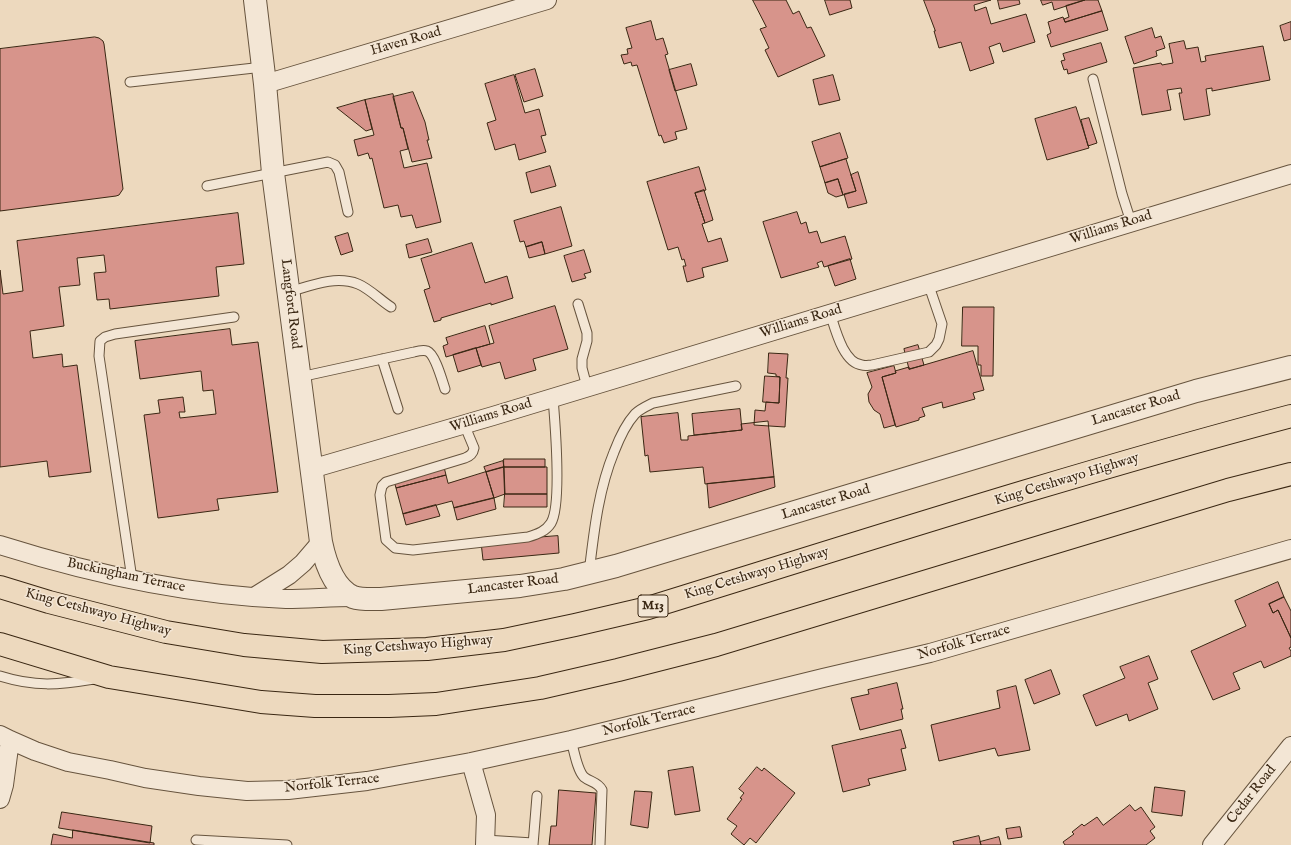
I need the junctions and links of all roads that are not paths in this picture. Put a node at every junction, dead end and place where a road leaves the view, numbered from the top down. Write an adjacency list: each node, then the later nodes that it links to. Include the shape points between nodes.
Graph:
1 (255, 0): 3 (street, Langford Road)
2 (548, 0): 3 (street, Haven Road)
3 (264, 75): 5 (lane, via 213,73); 6 (street, Langford Road)
4 (1093, 79): 10 (lane)
5 (130, 82)
6 (273, 173): 8 (lane); 9 (lane, via 328,162 335,165); 12 (street, Langford Road)
7 (1291, 174): 10 (street, Williams Road)
8 (207, 186)
9 (348, 212)
10 (1131, 222): 11 (street, Williams Road)
11 (928, 283): 15 (street, Williams Road); 15 (lane, via 942,324 939,339 929,352 872,365 857,364 846,354)
12 (288, 292): 14 (lane, via 337,280 364,287); 19 (street, Langford Road)
13 (578, 304): 21 (lane, via 587,333 582,368)
14 (391, 307)
15 (830, 313): 21 (street, Williams Road)
16 (234, 317): 33 (lane, via 115,334 105,337 98,346)
17 (382, 359): 19 (lane); 22 (lane, via 427,351 433,356); 24 (lane)
18 (1291, 367): 32 (street, Lancaster Road, via 1196,391)
19 (299, 377): 27 (street, Langford Road)
20 (736, 386): 32 (lane, via 653,403 635,414 625,427 607,468 599,500)
21 (587, 387): 23 (street, Williams Road)
22 (445, 389)
23 (552, 398): 26 (street, Williams Road); 26 (lane, via 556,511 546,530 528,537 413,550 395,548 386,540 380,495 382,486 386,482 472,455 474,448)
24 (398, 409)
25 (1291, 416): 34 (highway, King Cetshwayo Highway / M13, via 1087,473 648,608 504,640 427,649 322,652 244,645 166,632)
26 (464, 424): 27 (street, Williams Road)
27 (311, 469): 29 (street, Langford Road)
28 (1291, 474): 39 (highway, via 1228,490 716,645 540,688 436,704 315,706 261,702)
29 (321, 542): 35 (street, Langford Road, via 333,576 343,590); 36 (street, via 289,575)
30 (0, 545): 33 (street, Buckingham Terrace, via 96,572)
31 (1291, 549): 41 (street, Norfolk Terrace, via 930,653)
32 (589, 573): 35 (street, Lancaster Road, via 520,586 381,600)
33 (132, 579): 36 (street, Buckingham Terrace)
34 (0, 587)
35 (353, 596): 36 (street, Buckingham Terrace, via 288,599)
36 (254, 597)
37 (0, 644): 39 (highway)
38 (0, 676): 39 (lane, via 34,684 61,684)
39 (110, 676)
40 (5, 738): 43 (street, Norfolk Terrace, via 68,762 145,778 247,791 339,785); 45 (street, via 4,785)
41 (571, 740): 43 (street, Norfolk Terrace); 50 (lane, via 580,772 588,780 598,784 602,790)
42 (1291, 746): 51 (street, Cedar Road)
43 (471, 762): 47 (street, via 486,815)
44 (537, 796): 48 (lane)
45 (0, 800)
46 (196, 840): 49 (lane)
47 (485, 843): 48 (lane)
48 (533, 844)
49 (287, 845)
50 (600, 845)
51 (1212, 845)

